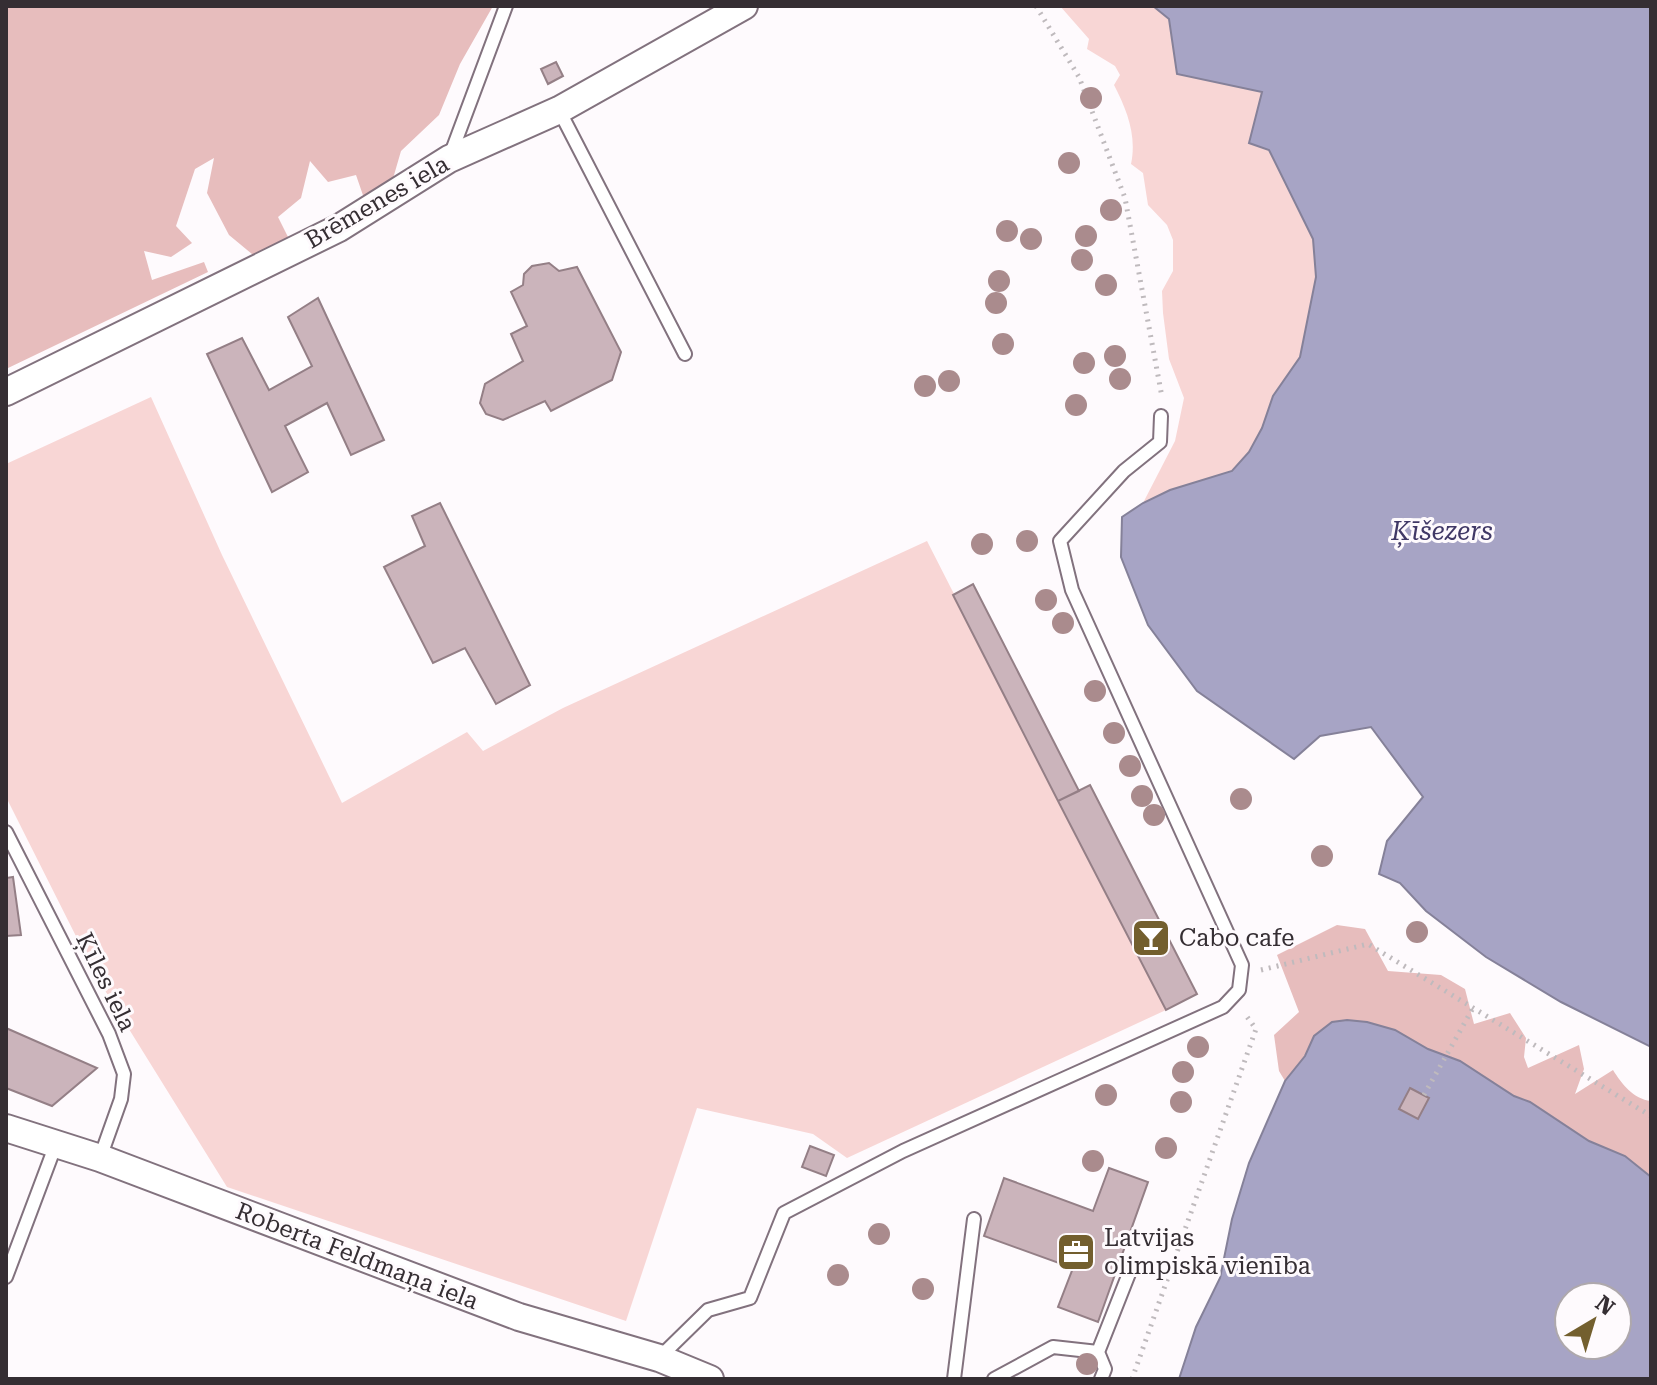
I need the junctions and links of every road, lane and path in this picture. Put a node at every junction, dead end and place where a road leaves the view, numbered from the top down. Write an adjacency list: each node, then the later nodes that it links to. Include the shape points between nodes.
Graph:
1 (506, 6): 5 (lane)
2 (744, 6): 4 (street, Brēmenes iela)
3 (1036, 6): 8 (path, via 1079,77 1125,198 1162,391)
4 (559, 110): 5 (street, Brēmenes iela); 6 (lane)
5 (449, 159): 7 (street, Brēmenes iela, via 339,228)
6 (685, 354)
7 (6, 392)
8 (1161, 416): 10 (lane, via 1160,442 1124,471 1060,541 1072,590 1242,965)
9 (6, 832): 17 (lane, Ķīles iela, via 109,1034 124,1074)
10 (1241, 975): 11 (lane); 12 (path, via 1368,944)
11 (1233, 997): 22 (lane, via 1223,1007 903,1151 784,1213 750,1298 708,1310); 27 (path, via 1256,1029)
12 (1473, 1008): 13 (path); 14 (path)
13 (1424, 1095)
14 (1651, 1116)
15 (6, 1128): 16 (street, Roberta Feldmaņa iela)
16 (56, 1144): 17 (street, Roberta Feldmaņa iela); 20 (lane)
17 (100, 1158): 22 (street, Roberta Feldmaņa iela, via 519,1317)
18 (974, 1219): 24 (lane)
19 (1130, 1271): 21 (lane)
20 (6, 1277)
21 (1098, 1352): 25 (lane, via 1053,1347); 26 (lane, via 1105,1369)
22 (659, 1358): 23 (street, Roberta Feldmaņa iela)
23 (710, 1379)
24 (954, 1379)
25 (994, 1379)
26 (1101, 1379)
27 (1132, 1379)

